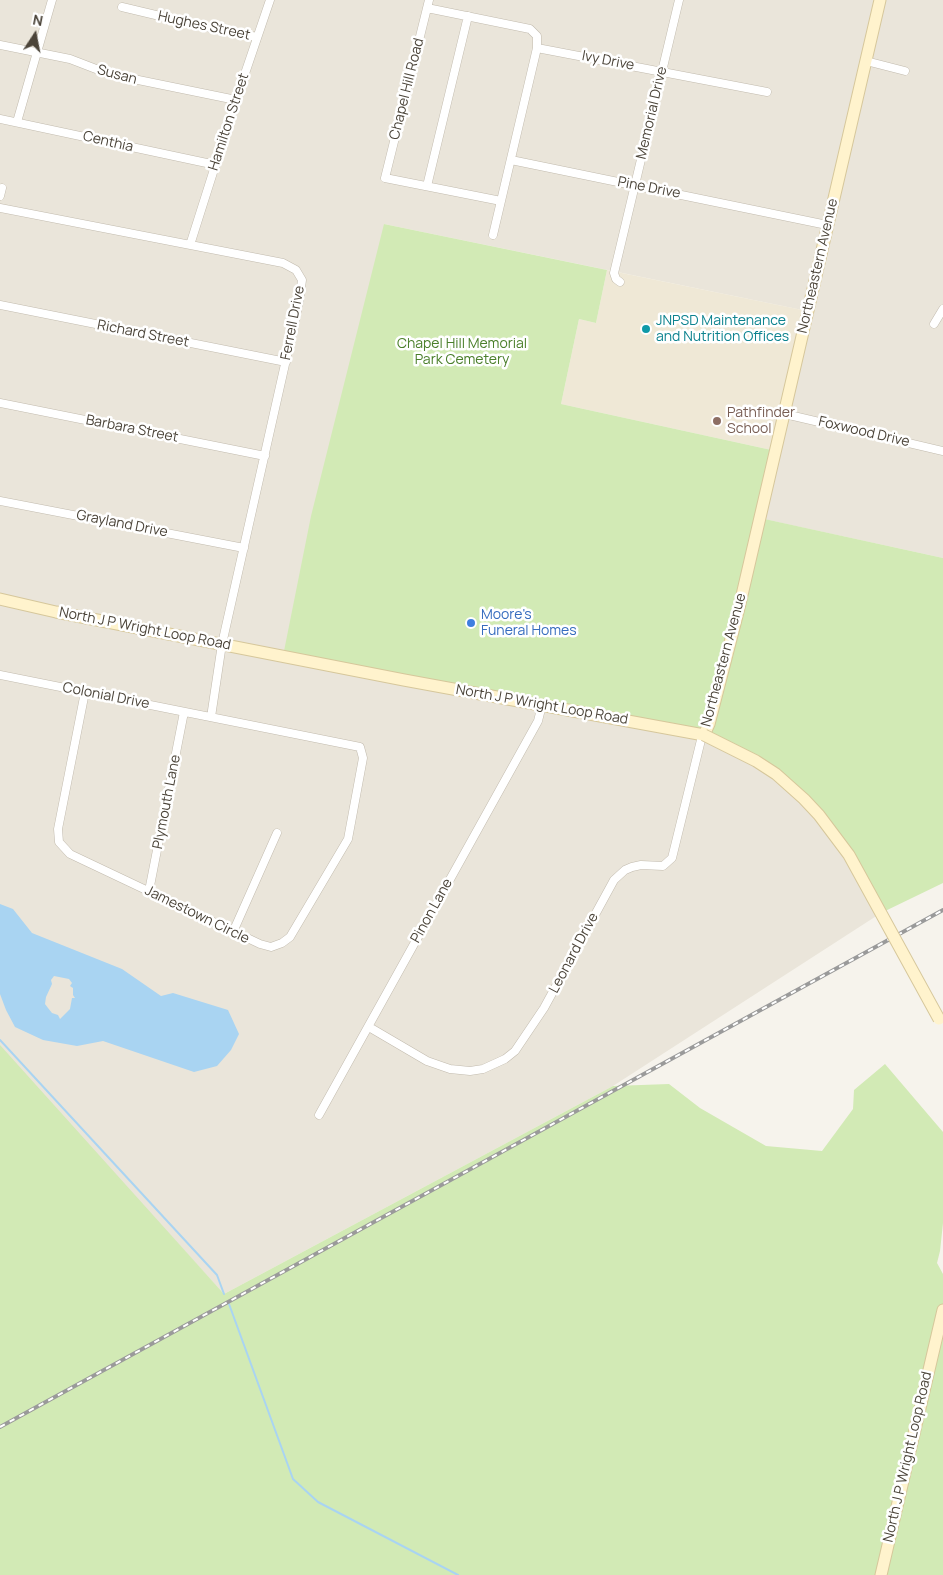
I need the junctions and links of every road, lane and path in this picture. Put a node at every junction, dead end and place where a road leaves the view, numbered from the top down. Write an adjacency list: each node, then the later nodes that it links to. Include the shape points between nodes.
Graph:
1 (52, 0): 11 (street)
2 (270, 0): 8 (street, Hamilton Street)
3 (678, 0): 14 (street, Memorial Drive)
4 (880, 0): 12 (main road, Northeastern Avenue)
5 (428, 4): 7 (street); 21 (street, Chapel Hill Road, via 385,178)
6 (122, 7): 8 (street, Hughes Street)
7 (468, 16): 10 (street, via 530,29 537,36); 21 (street)
8 (257, 37): 16 (street, Hamilton Street)
9 (0, 45): 11 (street, Susan)
10 (537, 48): 14 (street, Ivy Drive); 19 (street)
11 (38, 52): 16 (street, Susan, via 70,59 109,74); 18 (street)
12 (866, 61): 13 (street); 25 (main road, Northeastern Avenue)
13 (905, 71)
14 (662, 72): 15 (street, Ivy Drive); 22 (street, Memorial Drive)
15 (767, 92)
16 (236, 100): 20 (street, Hamilton Street)
17 (0, 119): 18 (street, Centhia)
18 (17, 122): 20 (street, Centhia)
19 (511, 160): 22 (street, Pine Drive); 23 (street)
20 (216, 165): 27 (street, Hamilton Street)
21 (427, 186): 23 (street)
22 (635, 186): 25 (street, Pine Drive); 28 (street, Memorial Drive, via 614,273)
23 (502, 201): 26 (street)
24 (0, 208): 27 (street, Ferrell Drive)
25 (827, 224): 34 (main road, Northeastern Avenue)
26 (493, 235)
27 (190, 246): 32 (street, Ferrell Drive, via 283,263 299,274 302,291)
28 (620, 282)
29 (0, 305): 32 (street, Richard Street)
30 (943, 309): 31 (street)
31 (934, 324)
32 (286, 362): 36 (street, Ferrell Drive)
33 (0, 403): 36 (street, Barbara Street)
34 (785, 414): 35 (street, Foxwood Drive); 46 (main road, Northeastern Avenue, via 739,608)
35 (943, 451)
36 (265, 456): 38 (street, Ferrell Drive)
37 (0, 501): 38 (street, Grayland Drive)
38 (244, 548): 40 (street, Ferrell Drive)
39 (0, 599): 40 (main road, North J P Wright Loop Road)
40 (222, 644): 43 (main road, North J P Wright Loop Road); 45 (street)
41 (0, 675): 42 (street, Colonial Drive)
42 (85, 692): 44 (street, Colonial Drive); 49 (street, Jamestown Circle, via 58,829 60,842 70,854)
43 (542, 705): 46 (main road, North J P Wright Loop Road); 52 (street, Pinon Lane, via 538,721)
44 (184, 712): 45 (street, Colonial Drive); 49 (street, Plymouth Lane)
45 (212, 717): 47 (street, Colonial Drive)
46 (704, 735): 51 (main road, North J P Wright Loop Road, bridge, via 776,774 819,815 849,855); 52 (street, Leonard Drive, via 672,858 663,866 632,867 614,880 544,1008 515,1051 483,1069 450,1069 427,1061)
47 (360, 747): 50 (street, Jamestown Circle, via 363,758 348,839 290,937 270,947)
48 (277, 833): 50 (street)
49 (150, 892): 50 (street, Jamestown Circle)
50 (233, 932)
51 (941, 1024)
52 (369, 1027): 53 (street, Pinon Lane)
53 (319, 1115)
54 (943, 1310): 55 (main road, North J P Wright Loop Road)
55 (881, 1575)

